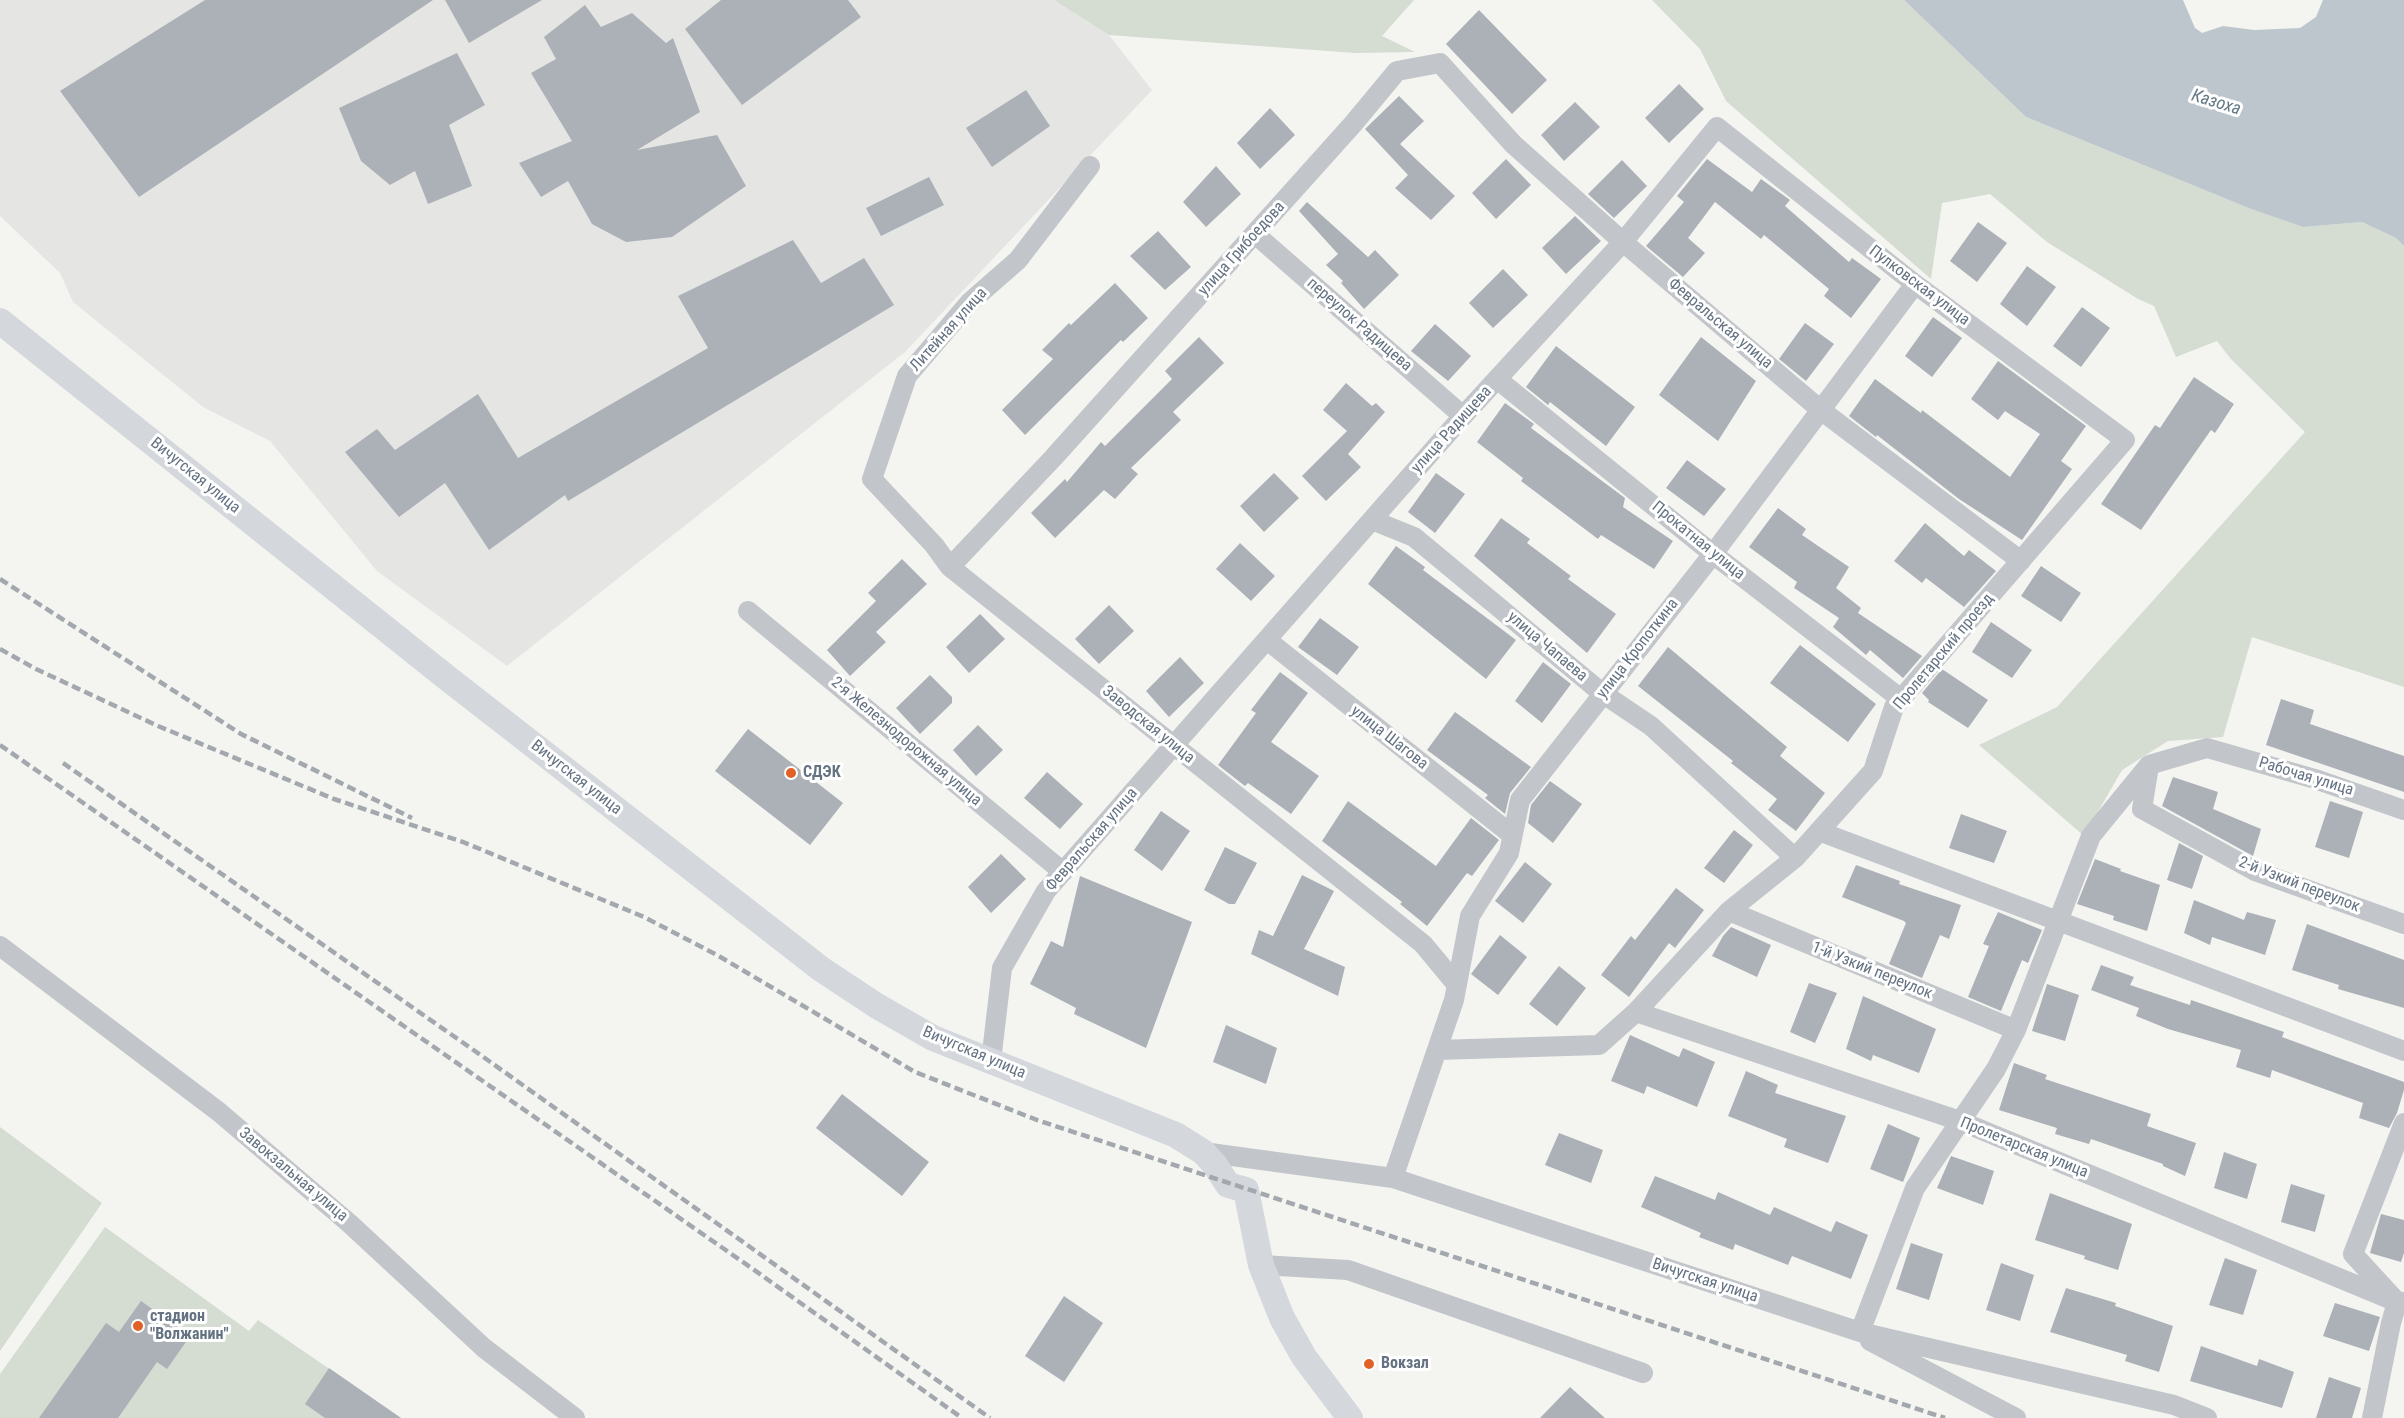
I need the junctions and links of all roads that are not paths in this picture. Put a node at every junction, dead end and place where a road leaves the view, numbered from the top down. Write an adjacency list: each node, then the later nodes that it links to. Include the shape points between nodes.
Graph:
1 (1440, 63): 4 (street, улица Грибоедова, via 1396,71); 5 (street, Февральская улица, via 1513,144)
2 (1717, 127): 5 (street, улица Радищева); 6 (street, Пулковская улица)
3 (1090, 166): 15 (street, Литейная улица, via 1018,260 970,302 907,376 903,386 872,478)
4 (1255, 234): 10 (street, переулок Радищева); 15 (street, улица Грибоедова)
5 (1623, 242): 8 (street, улица Радищева); 9 (street, Февральская улица)
6 (1915, 284): 9 (street, улица Кропоткина); 11 (street, Пулковская улица)
7 (0, 321): 36 (main road, Вичугская улица, via 465,692 821,969 933,1038)
8 (1497, 379): 10 (street, улица Радищева); 13 (street, Прокатная улица)
9 (1822, 411): 13 (street, улица Кропоткина); 14 (street, Февральская улица)
10 (1463, 416): 12 (street, улица Радищева)
11 (2125, 440): 14 (street, Пролетарский проезд)
12 (1372, 520): 17 (street, улица Радищева); 18 (street, улица Чапаева, via 1414,537)
13 (1713, 554): 18 (street, улица Кропоткина); 19 (street, Прокатная улица)
14 (2021, 561): 19 (street, Пролетарский проезд)
15 (950, 567): 20 (street, Заводская улица)
16 (748, 611): 26 (street, 2-я Железнодорожная улица)
17 (1267, 640): 20 (street, улица Радищева); 24 (street, улица Шагова)
18 (1602, 693): 24 (street, улица Кропоткина, via 1520,800); 25 (street, улица Чапаева, via 1651,726)
19 (1901, 699): 23 (street, Пролетарский проезд, via 1894,707 1873,771)
20 (1180, 739): 26 (street, Февральская улица); 31 (street, Заводская улица, via 1423,944)
21 (2149, 765): 22 (street, Рабочая улица, via 2207,747); 28 (street, via 2091,836); 29 (street, 2-й Узкий переулок, via 2142,808 2255,871)
22 (2404, 810)
23 (1821, 832): 25 (street, Пролетарский проезд); 28 (street)
24 (1512, 835): 31 (street, улица Кропоткина, via 1509,853 1470,916)
25 (1795, 858): 27 (street, Пролетарский проезд)
26 (1063, 872): 36 (street, Февральская улица, via 1046,891 1002,968)
27 (1729, 911): 32 (street, Пролетарский проезд); 33 (street, 1-й Узкий переулок)
28 (2056, 921): 33 (street); 35 (street)
29 (2404, 924)
30 (0, 946): 46 (street, Завокзальная улица, via 219,1113 349,1223 484,1348)
31 (1457, 985): 34 (street, улица Кропоткина)
32 (1636, 1012): 34 (street, Пролетарский проезд, via 1599,1045); 37 (street, Пролетарская улица)
33 (2016, 1030): 37 (street, via 1996,1069)
34 (1437, 1050): 40 (street, улица Кропоткина)
35 (2404, 1051)
36 (991, 1061): 39 (main road, Вичугская улица, via 1176,1135)
37 (1960, 1121): 42 (street, Пролетарская улица); 44 (street, via 1915,1188)
38 (2404, 1123): 42 (street, via 2353,1254)
39 (1203, 1152): 40 (street, Вичугская улица); 41 (main road, Вичугская улица, via 1228,1185 1246,1190)
40 (1393, 1178): 43 (street, Вичугская улица)
41 (1261, 1265): 45 (street, via 1348,1270); 47 (main road, Вичугская улица, via 1282,1318 1304,1357)
42 (2401, 1302): 50 (street, via 2391,1323)
43 (1837, 1324): 44 (street, Вичугская улица); 48 (street)
44 (1860, 1332): 49 (street, Вичугская улица, via 2174,1405)
45 (1643, 1373)
46 (575, 1418)
47 (1350, 1418)
48 (2016, 1418)
49 (2207, 1418)
50 (2372, 1418)

